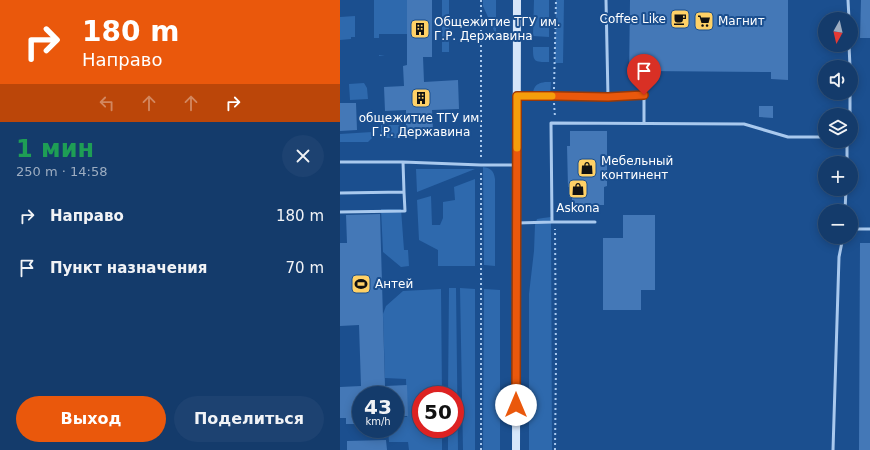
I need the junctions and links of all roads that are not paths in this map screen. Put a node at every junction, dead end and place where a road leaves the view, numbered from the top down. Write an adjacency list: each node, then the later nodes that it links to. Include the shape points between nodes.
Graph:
1 (517, 0): 5 (main road)
2 (606, 0): 6 (lane)
3 (848, 0): 4 (lane)
4 (849, 12)
5 (517, 96): 6 (lane); 11 (main road)
6 (608, 97): 7 (lane, via 644,95)
7 (644, 123): 8 (lane, via 744,124 788,137); 15 (lane, via 551,123)
8 (818, 137)
9 (340, 162): 10 (lane)
10 (403, 162): 11 (lane); 12 (lane)
11 (517, 165): 17 (main road)
12 (404, 192): 13 (lane); 14 (lane, via 405,211)
13 (340, 193)
14 (340, 212)
15 (552, 222): 16 (lane); 17 (lane)
16 (595, 222)
17 (517, 224): 21 (main road)
18 (858, 229): 19 (lane)
19 (870, 229)
20 (842, 244): 22 (lane, via 839,257)
21 (516, 450)
22 (833, 450)

